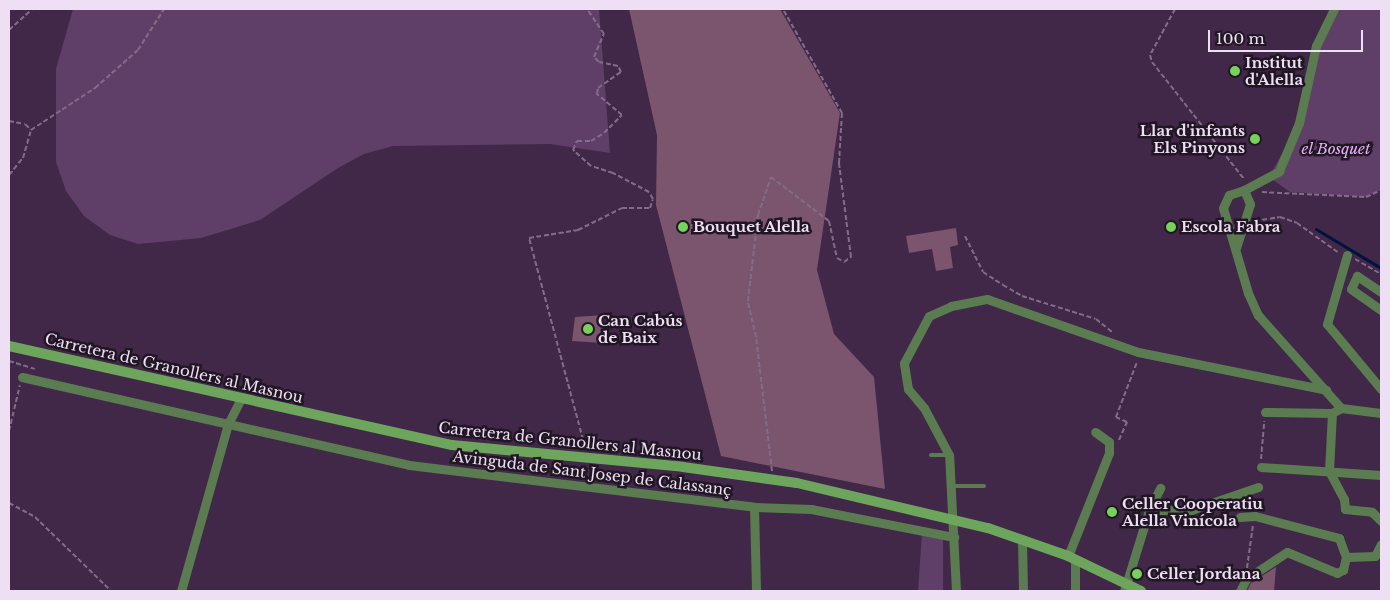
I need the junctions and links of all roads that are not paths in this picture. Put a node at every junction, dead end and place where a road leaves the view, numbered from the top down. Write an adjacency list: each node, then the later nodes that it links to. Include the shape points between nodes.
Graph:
1 (1334, 9): 2 (street, via 1316,46 1299,123 1279,171)
2 (1247, 188): 3 (street, via 1250,197); 3 (street, via 1229,195 1223,208)
3 (1236, 248): 10 (street, via 1258,315)
4 (1346, 255): 9 (street, via 1327,324)
5 (1381, 292): 6 (street, via 1357,276 1351,289)
6 (1381, 310)
7 (9, 346): 11 (main road, Carretera de Granollers al Masnou)
8 (22, 377): 16 (street, Avinguda de Sant Josep de Calassanç)
9 (1381, 389)
10 (1326, 390): 12 (street); 19 (street, via 1138,352 987,299 951,306 930,316 904,362 908,389 924,408)
11 (240, 400): 16 (street); 30 (main road, Carretera de Granollers al Masnou, via 452,445 772,478)
12 (1340, 408): 14 (street); 15 (street)
13 (1265, 412): 15 (street)
14 (1381, 412)
15 (1332, 413): 21 (street)
16 (228, 424): 27 (street, Avinguda de Sant Josep de Calassanç, via 409,465); 38 (street)
17 (1095, 432): 36 (street, via 1104,436 1109,446 1106,464)
18 (931, 455): 19 (lane)
19 (949, 455): 23 (street)
20 (1261, 467): 21 (street)
21 (1329, 472): 22 (street); 31 (street, via 1344,499 1345,509 1372,512)
22 (1381, 475)
23 (952, 486): 24 (lane); 30 (street)
24 (984, 486)
25 (1258, 487): 28 (street, via 1191,510)
26 (1160, 488): 28 (street)
27 (754, 507): 32 (street, Avinguda de Sant Josep de Calassanç, via 827,511); 39 (street)
28 (1149, 510): 37 (street)
29 (1240, 517): 35 (street, via 1255,516 1339,538)
30 (954, 519): 32 (street); 33 (main road, Carretera de Granollers al Masnou)
31 (1381, 522)
32 (954, 537): 40 (street)
33 (1022, 539): 36 (main road, Carretera de Granollers al Masnou); 41 (street)
34 (1381, 544): 35 (street, via 1375,556)
35 (1346, 557): 44 (street, via 1343,570 1337,573 1287,552 1251,576)
36 (1071, 558): 37 (main road, Carretera de Granollers al Masnou); 42 (street)
37 (1124, 587): 43 (main road, Carretera de Granollers al Masnou)
38 (180, 591)
39 (756, 591)
40 (956, 591)
41 (1022, 591)
42 (1075, 591)
43 (1141, 591)
44 (1240, 591)

